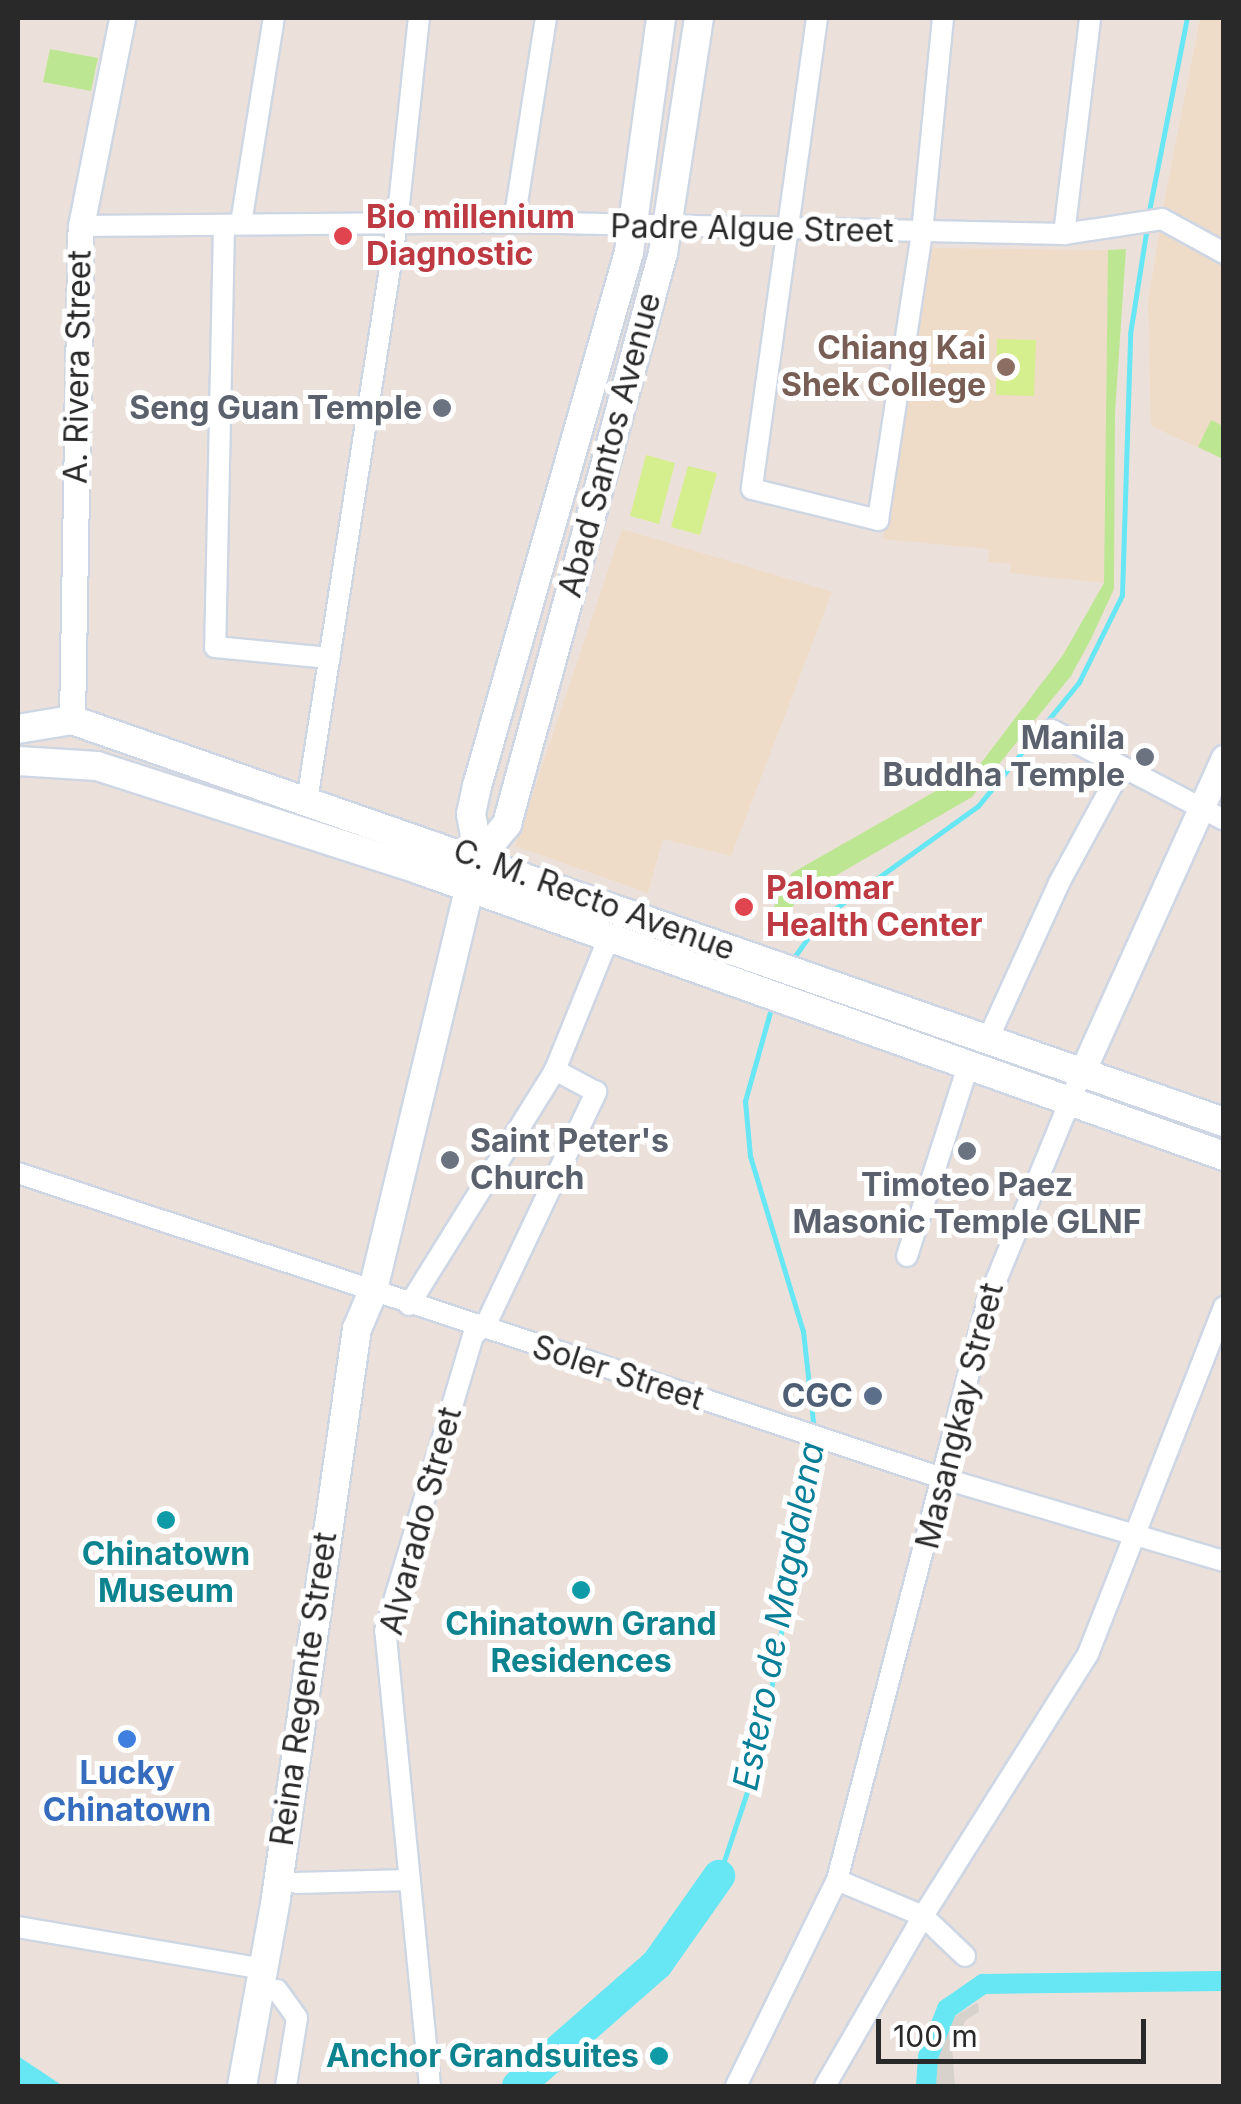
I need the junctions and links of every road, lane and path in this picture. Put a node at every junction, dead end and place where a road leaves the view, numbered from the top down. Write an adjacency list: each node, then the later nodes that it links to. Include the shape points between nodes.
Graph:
1 (122, 18): 13 (street, A. Rivera Street)
2 (274, 18): 12 (street)
3 (419, 18): 11 (street)
4 (546, 18): 10 (street)
5 (660, 18): 14 (main road, Abad Santos Avenue)
6 (698, 18): 15 (main road, Abad Santos Avenue)
7 (817, 18): 16 (street)
8 (943, 18): 17 (street)
9 (1090, 18): 18 (street)
10 (514, 222): 11 (street, Padre Algue Street); 14 (street, Padre Algue Street)
11 (397, 223): 12 (street, Padre Algue Street); 20 (street)
12 (232, 225): 13 (street, Padre Algue Street); 20 (street, via 215,647)
13 (81, 226): 21 (street, A. Rivera Street)
14 (632, 228): 15 (street, Padre Algue Street); 30 (main road, Abad Santos Avenue, via 477,786 471,814)
15 (669, 228): 16 (street, Padre Algue Street); 30 (main road, Abad Santos Avenue, via 507,824)
16 (788, 230): 17 (street, Padre Algue Street); 17 (street, via 752,489 878,520)
17 (922, 232): 18 (street, Padre Algue Street)
18 (1064, 234): 19 (street, Padre Algue Street, via 1162,219)
19 (1224, 253)
20 (329, 658): 27 (street)
21 (72, 720): 22 (main road, C. M. Recto Avenue); 27 (main road, C. M. Recto Avenue)
22 (18, 729)
23 (1052, 730): 26 (street)
24 (1224, 758): 28 (street, Masangkay Street)
25 (18, 761): 31 (main road, C. M. Recto Avenue, via 97,766)
26 (1122, 768): 28 (street); 33 (street, via 1059,883)
27 (306, 801): 30 (main road, C. M. Recto Avenue)
28 (1199, 808): 29 (street); 36 (street, Masangkay Street)
29 (1224, 820)
30 (479, 858): 31 (main road, Abad Santos Avenue); 33 (main road, C. M. Recto Avenue)
31 (470, 887): 32 (main road, C. M. Recto Avenue); 42 (main road, Reina Regente Street)
32 (609, 937): 34 (main road, C. M. Recto Avenue); 35 (street)
33 (988, 1039): 36 (main road, C. M. Recto Avenue)
34 (966, 1069): 37 (main road, C. M. Recto Avenue); 41 (street)
35 (556, 1070): 43 (street); 45 (street, Alvarado Street, via 596,1092)
36 (1082, 1072): 37 (street, Masangkay Street); 38 (main road, C. M. Recto Avenue)
37 (1068, 1102): 39 (main road, C. M. Recto Avenue); 46 (street, Masangkay Street, via 998,1266)
38 (1224, 1122)
39 (1224, 1156)
40 (18, 1173): 42 (street, Soler Street)
41 (907, 1256)
42 (372, 1294): 43 (street, Soler Street); 51 (main road, Reina Regente Street); 55 (main road, Reina Regente Street, via 352,1356)
43 (409, 1305): 45 (street, Soler Street)
44 (1224, 1306): 47 (street)
45 (480, 1328): 46 (street, Soler Street); 49 (street, Alvarado Street, via 385,1631)
46 (945, 1479): 47 (street, Soler Street); 50 (street, Masangkay Street)
47 (1139, 1538): 48 (street, Soler Street); 52 (street, via 1088,1654)
48 (1224, 1561)
49 (409, 1880): 51 (street); 59 (street, Alvarado Street)
50 (837, 1880): 52 (street); 60 (street, Masangkay Street)
51 (296, 1883): 55 (main road, Reina Regente Street)
52 (923, 1916): 54 (street); 61 (street)
53 (18, 1927): 55 (street)
54 (965, 1956)
55 (264, 1975): 56 (main road, Reina Regente Street); 57 (main road, Reina Regente Street); 58 (street, via 297,2018)
56 (242, 2086)
57 (258, 2086)
58 (286, 2086)
59 (430, 2086)
60 (736, 2086)
61 (825, 2086)

